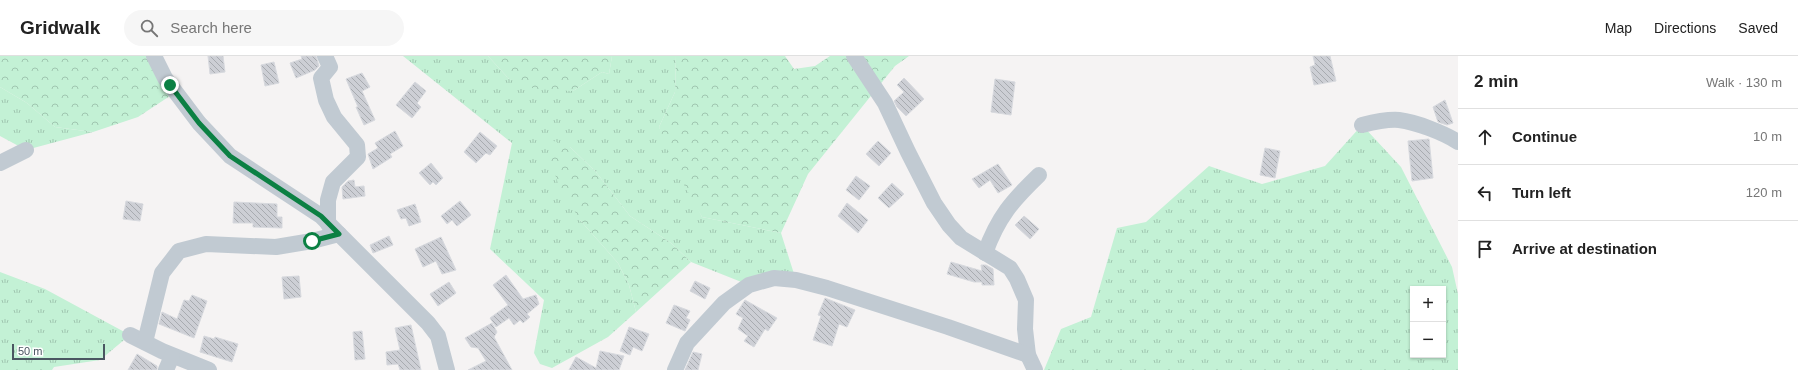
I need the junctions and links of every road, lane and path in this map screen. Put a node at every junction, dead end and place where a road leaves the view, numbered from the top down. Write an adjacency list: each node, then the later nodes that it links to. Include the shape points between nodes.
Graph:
1 (154, 56): 9 (street, via 165,78 199,123 230,156 321,216)
2 (325, 56): 9 (street, via 330,67 321,78 326,100 334,117 357,145 358,156 333,182 328,200)
3 (854, 56): 10 (street, via 885,103 934,203 961,238)
4 (1362, 126): 5 (street, via 1380,121 1399,120 1431,129)
5 (1458, 142)
6 (26, 150): 7 (street)
7 (0, 163)
8 (1039, 175): 10 (street, via 1013,201 992,232)
9 (334, 229): 12 (street, via 312,241 276,247 206,244 179,251 162,273); 16 (street, via 428,323 438,336)
10 (985, 253): 13 (street, via 1010,268 1026,300 1025,329)
11 (130, 334): 12 (street)
12 (145, 342): 14 (street)
13 (1028, 354): 17 (street, via 827,288 796,280 774,278 750,285 724,303 687,343); 18 (street)
14 (169, 363): 15 (street)
15 (208, 370)
16 (447, 370)
17 (675, 370)
18 (1035, 370)

